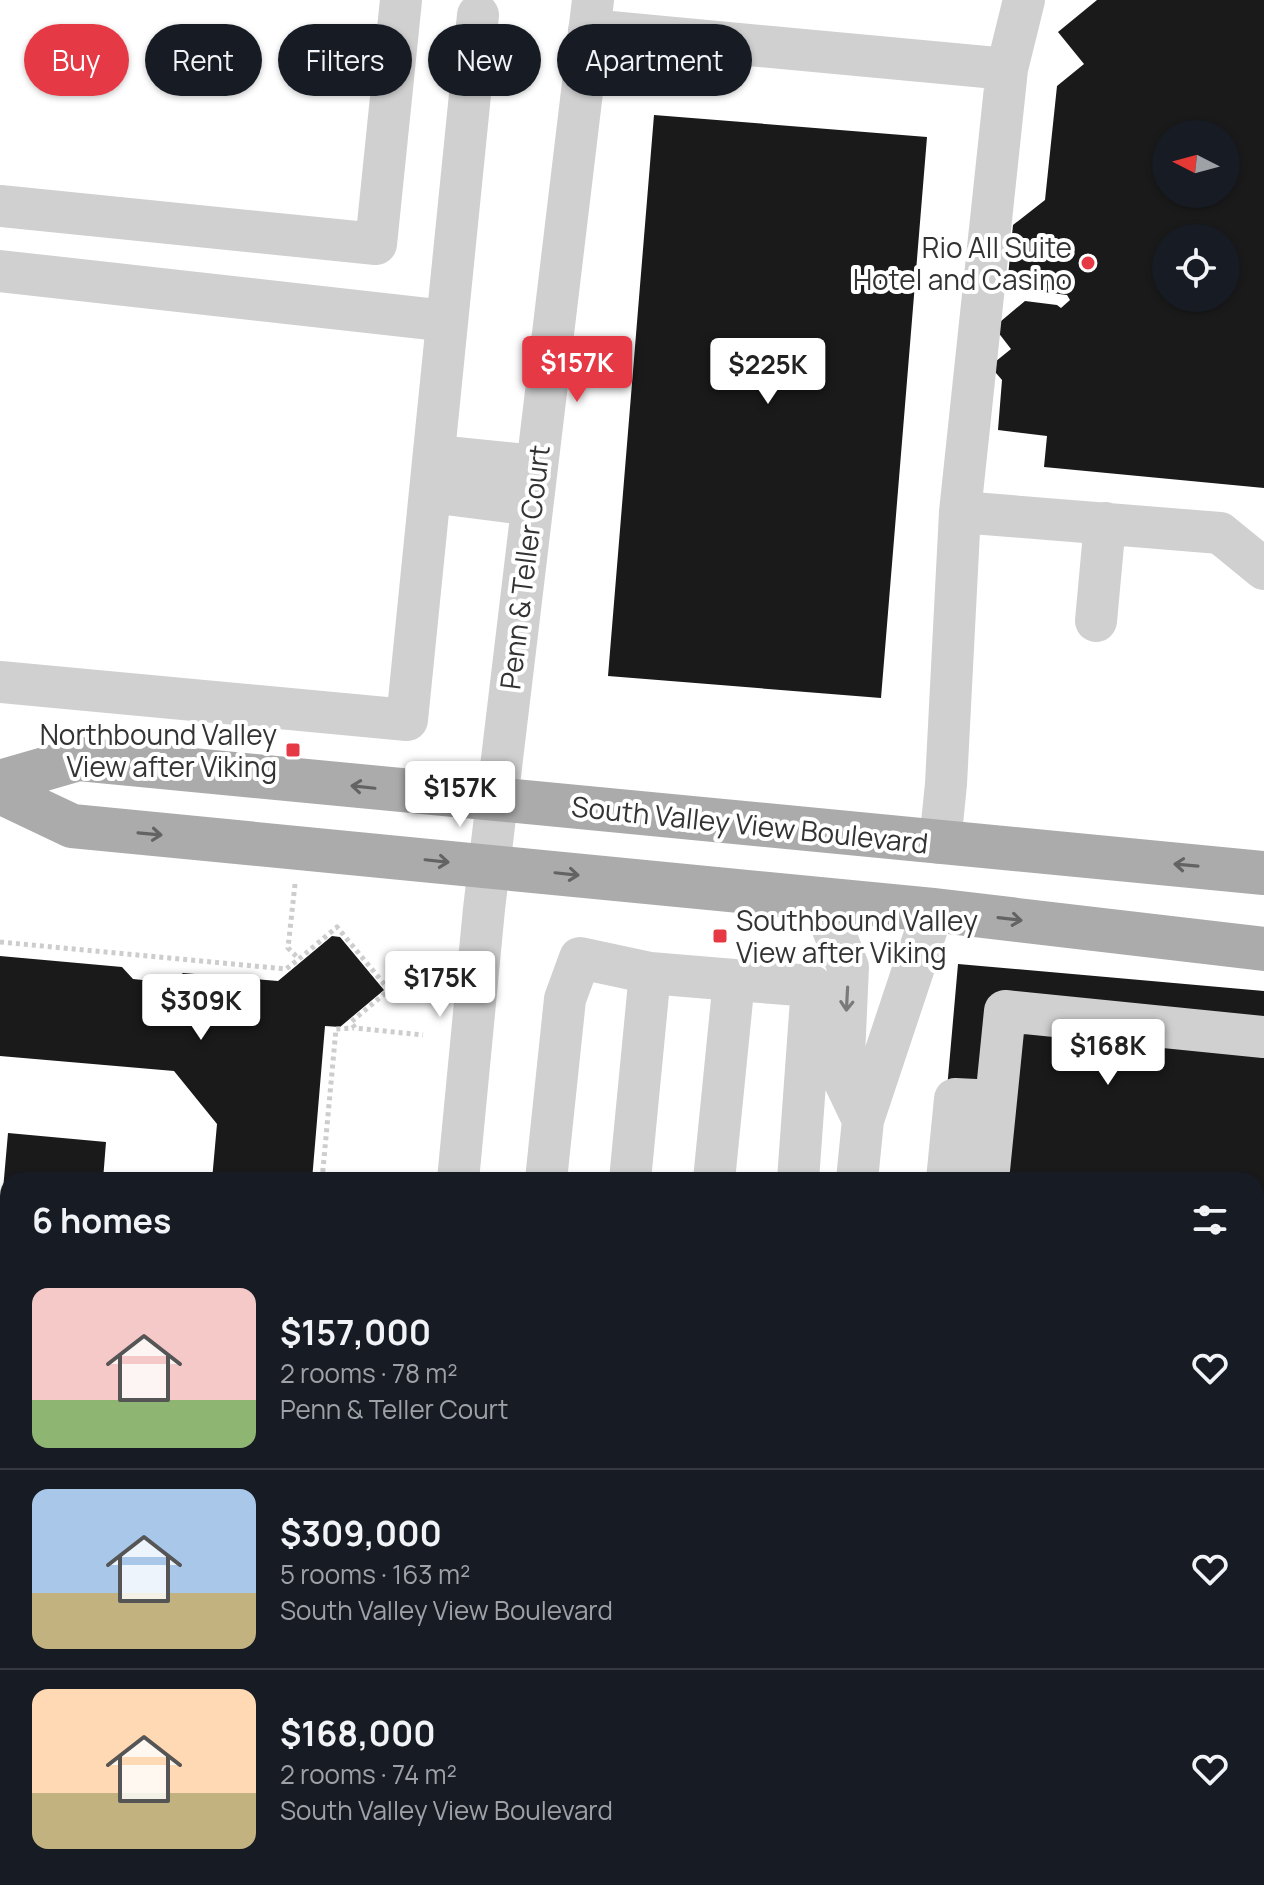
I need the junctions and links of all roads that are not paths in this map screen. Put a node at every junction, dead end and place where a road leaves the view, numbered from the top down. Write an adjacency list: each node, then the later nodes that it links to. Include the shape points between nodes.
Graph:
1 (401, 0): 6 (street, via 376,244)
2 (1024, 0): 5 (street)
3 (478, 15): 8 (street)
4 (591, 15): 5 (street); 10 (street, Penn & Teller Court)
5 (1007, 69): 11 (street)
6 (0, 206)
7 (0, 271): 8 (street)
8 (447, 321): 9 (street)
9 (432, 475): 10 (street, via 446,494); 15 (street, via 407,720)
10 (534, 486): 18 (street, Penn & Teller Court)
11 (960, 512): 12 (street); 19 (street)
12 (1105, 523): 13 (street, via 1220,533); 14 (street)
13 (1264, 569)
14 (1096, 621)
15 (0, 682)
16 (0, 782): 18 (main road, South Valley View Boulevard, one-way to 16, via 79,759)
17 (0, 792): 20 (main road, one-way to 20, via 72,826)
18 (497, 800): 19 (main road, South Valley View Boulevard); 20 (street, Penn & Teller Court)
19 (940, 843): 21 (main road, South Valley View Boulevard, one-way to 19); 23 (main road)
20 (489, 866): 22 (main road, one-way to 22); 30 (street, Penn & Teller Court)
21 (1264, 873)
22 (821, 899): 23 (main road); 29 (street, one-way to 29, via 848,967 843,1078)
23 (933, 910): 24 (main road, one-way to 24); 29 (street)
24 (1264, 949)
25 (650, 973): 26 (street); 31 (street, via 580,958 565,999); 32 (street)
26 (734, 980): 33 (street); 34 (street, via 812,986)
27 (1264, 1037): 28 (street, via 1005,1011)
28 (996, 1101): 36 (street, via 955,1099); 37 (street)
29 (863, 1120): 35 (street)
30 (459, 1172)
31 (547, 1172)
32 (631, 1172)
33 (715, 1172)
34 (799, 1172)
35 (858, 1172)
36 (948, 1172)
37 (989, 1172)

